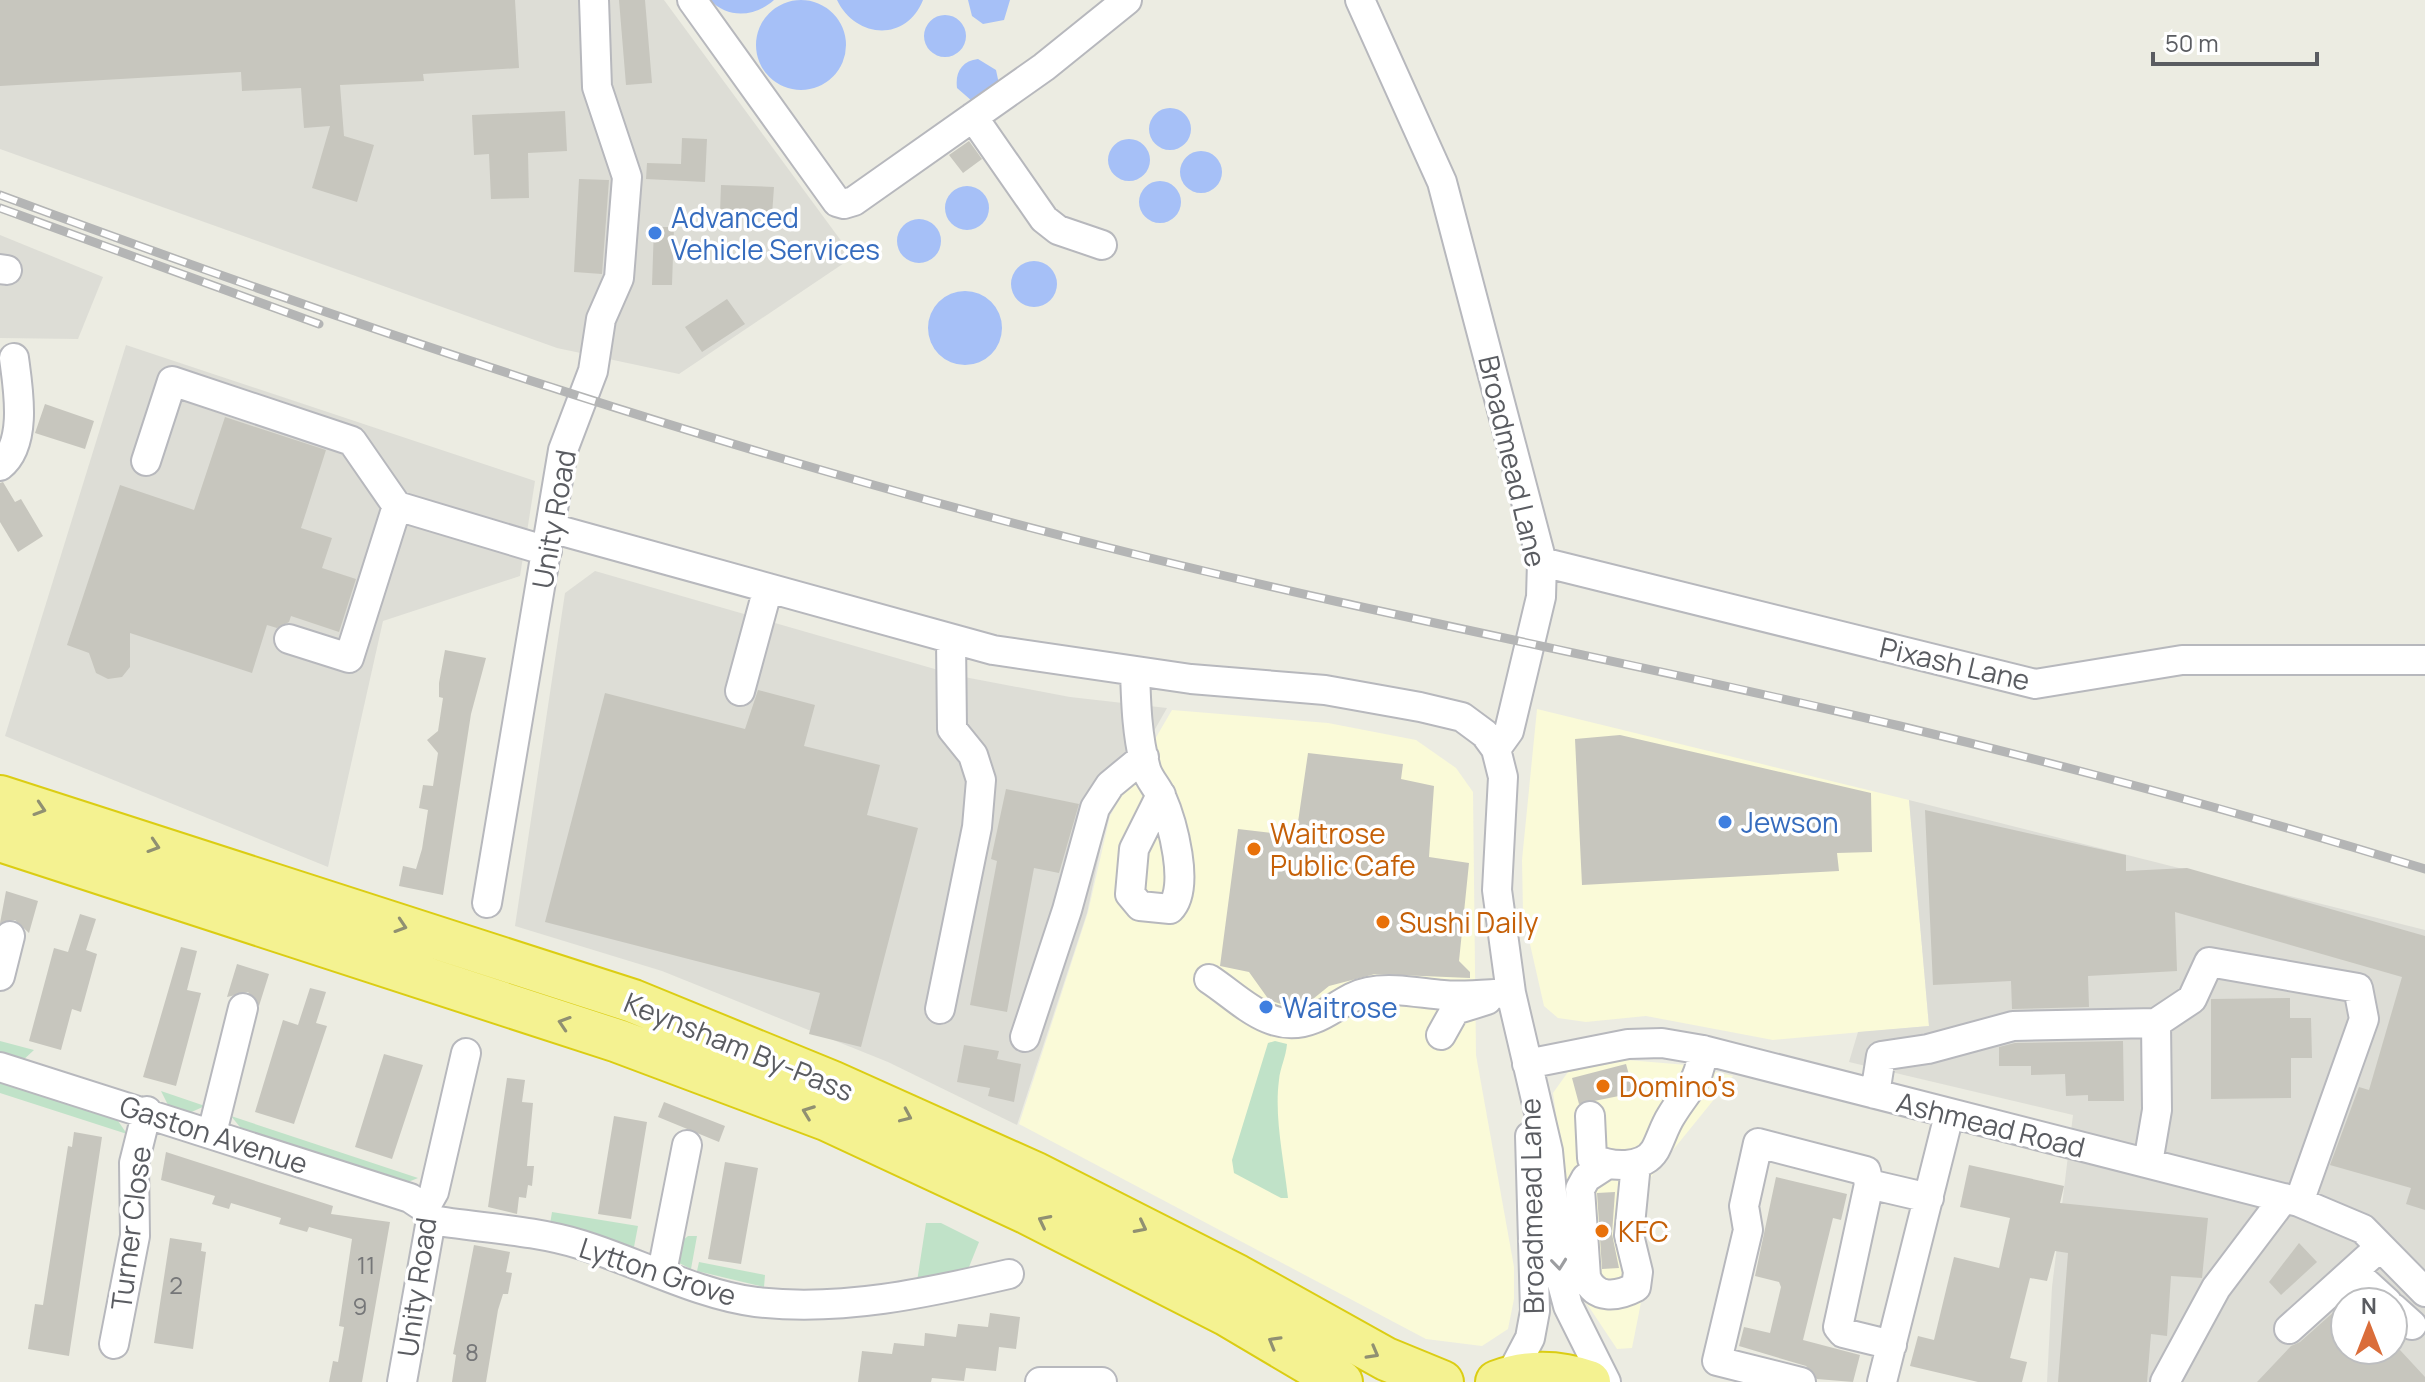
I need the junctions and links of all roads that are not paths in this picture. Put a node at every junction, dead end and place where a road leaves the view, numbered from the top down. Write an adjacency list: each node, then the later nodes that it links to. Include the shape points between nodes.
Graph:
1 (594, 0): 11 (street, Unity Road, via 597,87 627,177 619,278 601,319 593,371 563,450)
2 (692, 0): 5 (street, via 837,202 854,201)
3 (1127, 0): 5 (street)
4 (1360, 0): 12 (street, Broadmead Lane, via 1442,182)
5 (973, 117): 6 (street, via 1044,219 1058,230)
6 (1102, 245)
7 (14, 358): 9 (street, via 19,399 15,441)
8 (146, 461): 10 (street, via 172,381 352,441)
9 (0, 466)
10 (397, 506): 11 (street); 14 (street, via 349,658)
11 (549, 539): 13 (street); 24 (street, Unity Road)
12 (1542, 562): 16 (street, Pixash Lane, via 2035,684 2182,660); 19 (street, Broadmead Lane, via 1541,597 1509,731)
13 (768, 588): 15 (street); 18 (street)
14 (289, 639)
15 (951, 640): 17 (street); 31 (street, via 952,729 973,755 981,780 977,827)
16 (2425, 660)
17 (1135, 671): 19 (street, via 1325,690 1420,707 1462,717); 20 (street)
18 (740, 691)
19 (1496, 749): 29 (street, Broadmead Lane, via 1503,777 1497,890)
20 (1144, 757): 21 (street); 33 (street, via 1110,785 1095,808)
21 (1161, 795)
22 (0, 797): 65 (highway, Keynsham By-Pass, one-way to 65, via 633,1001 1036,1174 1386,1359)
23 (0, 840): 64 (highway, Keynsham By-Pass, one-way to 23, via 1028,1213 826,1119 618,1041)
24 (487, 903)
25 (10, 936): 26 (street)
26 (0, 976)
27 (1209, 979): 28 (street, via 1250,1011 1284,1022 1313,1020 1346,999)
28 (1390, 990): 29 (street); 29 (street, via 1425,1007 1443,1028 1455,1010)
29 (1511, 993): 37 (street, Broadmead Lane)
30 (243, 1008): 42 (street)
31 (940, 1009)
32 (2156, 1023): 38 (street, via 2013,1026 1881,1056); 44 (street, via 2157,1110); 49 (street, via 2192,999 2209,962 2358,988 2364,1019)
33 (1025, 1037)
34 (1703, 1050): 37 (street, Ashmead Road, via 1628,1044); 38 (street, Ashmead Road); 45 (street, via 1699,1077 1661,1132 1654,1152)
35 (466, 1053): 50 (street, Unity Road)
36 (0, 1067): 39 (street, Gaston Avenue)
37 (1528, 1070): 60 (street, Broadmead Lane, via 1535,1311 1530,1338); 67 (street, Broadmead Lane, one-way to 67, via 1548,1151 1560,1276 1568,1306)
38 (1875, 1094): 40 (street, Ashmead Road)
39 (147, 1111): 42 (street, Gaston Avenue); 58 (street, Turner Close, via 134,1163 135,1236)
40 (1949, 1115): 44 (street, Ashmead Road); 48 (street)
41 (1590, 1116): 46 (street, via 1592,1158)
42 (212, 1133): 50 (street, Gaston Avenue, via 410,1198)
43 (687, 1145): 52 (street)
44 (2148, 1163): 49 (street, Ashmead Road)
45 (1636, 1164): 46 (street); 46 (street, via 1629,1235 1636,1287 1602,1295 1590,1288 1586,1277 1580,1189 1586,1178)
46 (1606, 1165)
47 (1869, 1184): 48 (street); 59 (street, via 1838,1327 1843,1333); 68 (street, via 1866,1171 1758,1143 1744,1206 1748,1230 1717,1361)
48 (1929, 1198): 59 (street)
49 (2291, 1200): 51 (street, Ashmead Road, via 2363,1229); 70 (street, via 2216,1288)
50 (428, 1214): 52 (street, Lytton Grove, via 577,1243); 61 (street, Unity Road)
51 (2380, 1247): 53 (street); 56 (street, Ashmead Road)
52 (662, 1272): 54 (street, Lytton Grove, via 754,1302 829,1303 919,1294 979,1270)
53 (2354, 1272): 55 (street); 57 (street)
54 (1009, 1274)
55 (2369, 1286)
56 (2425, 1292)
57 (2289, 1329)
58 (114, 1344)
59 (1892, 1345): 69 (street)
60 (1503, 1380): 66 (highway, via 1554,1373)
61 (402, 1382)
62 (1040, 1382): 63 (street)
63 (1102, 1382)
64 (1341, 1382)
65 (1442, 1382)
66 (1589, 1382)
67 (1606, 1382)
68 (1801, 1382)
69 (1882, 1382)
70 (2165, 1382)

